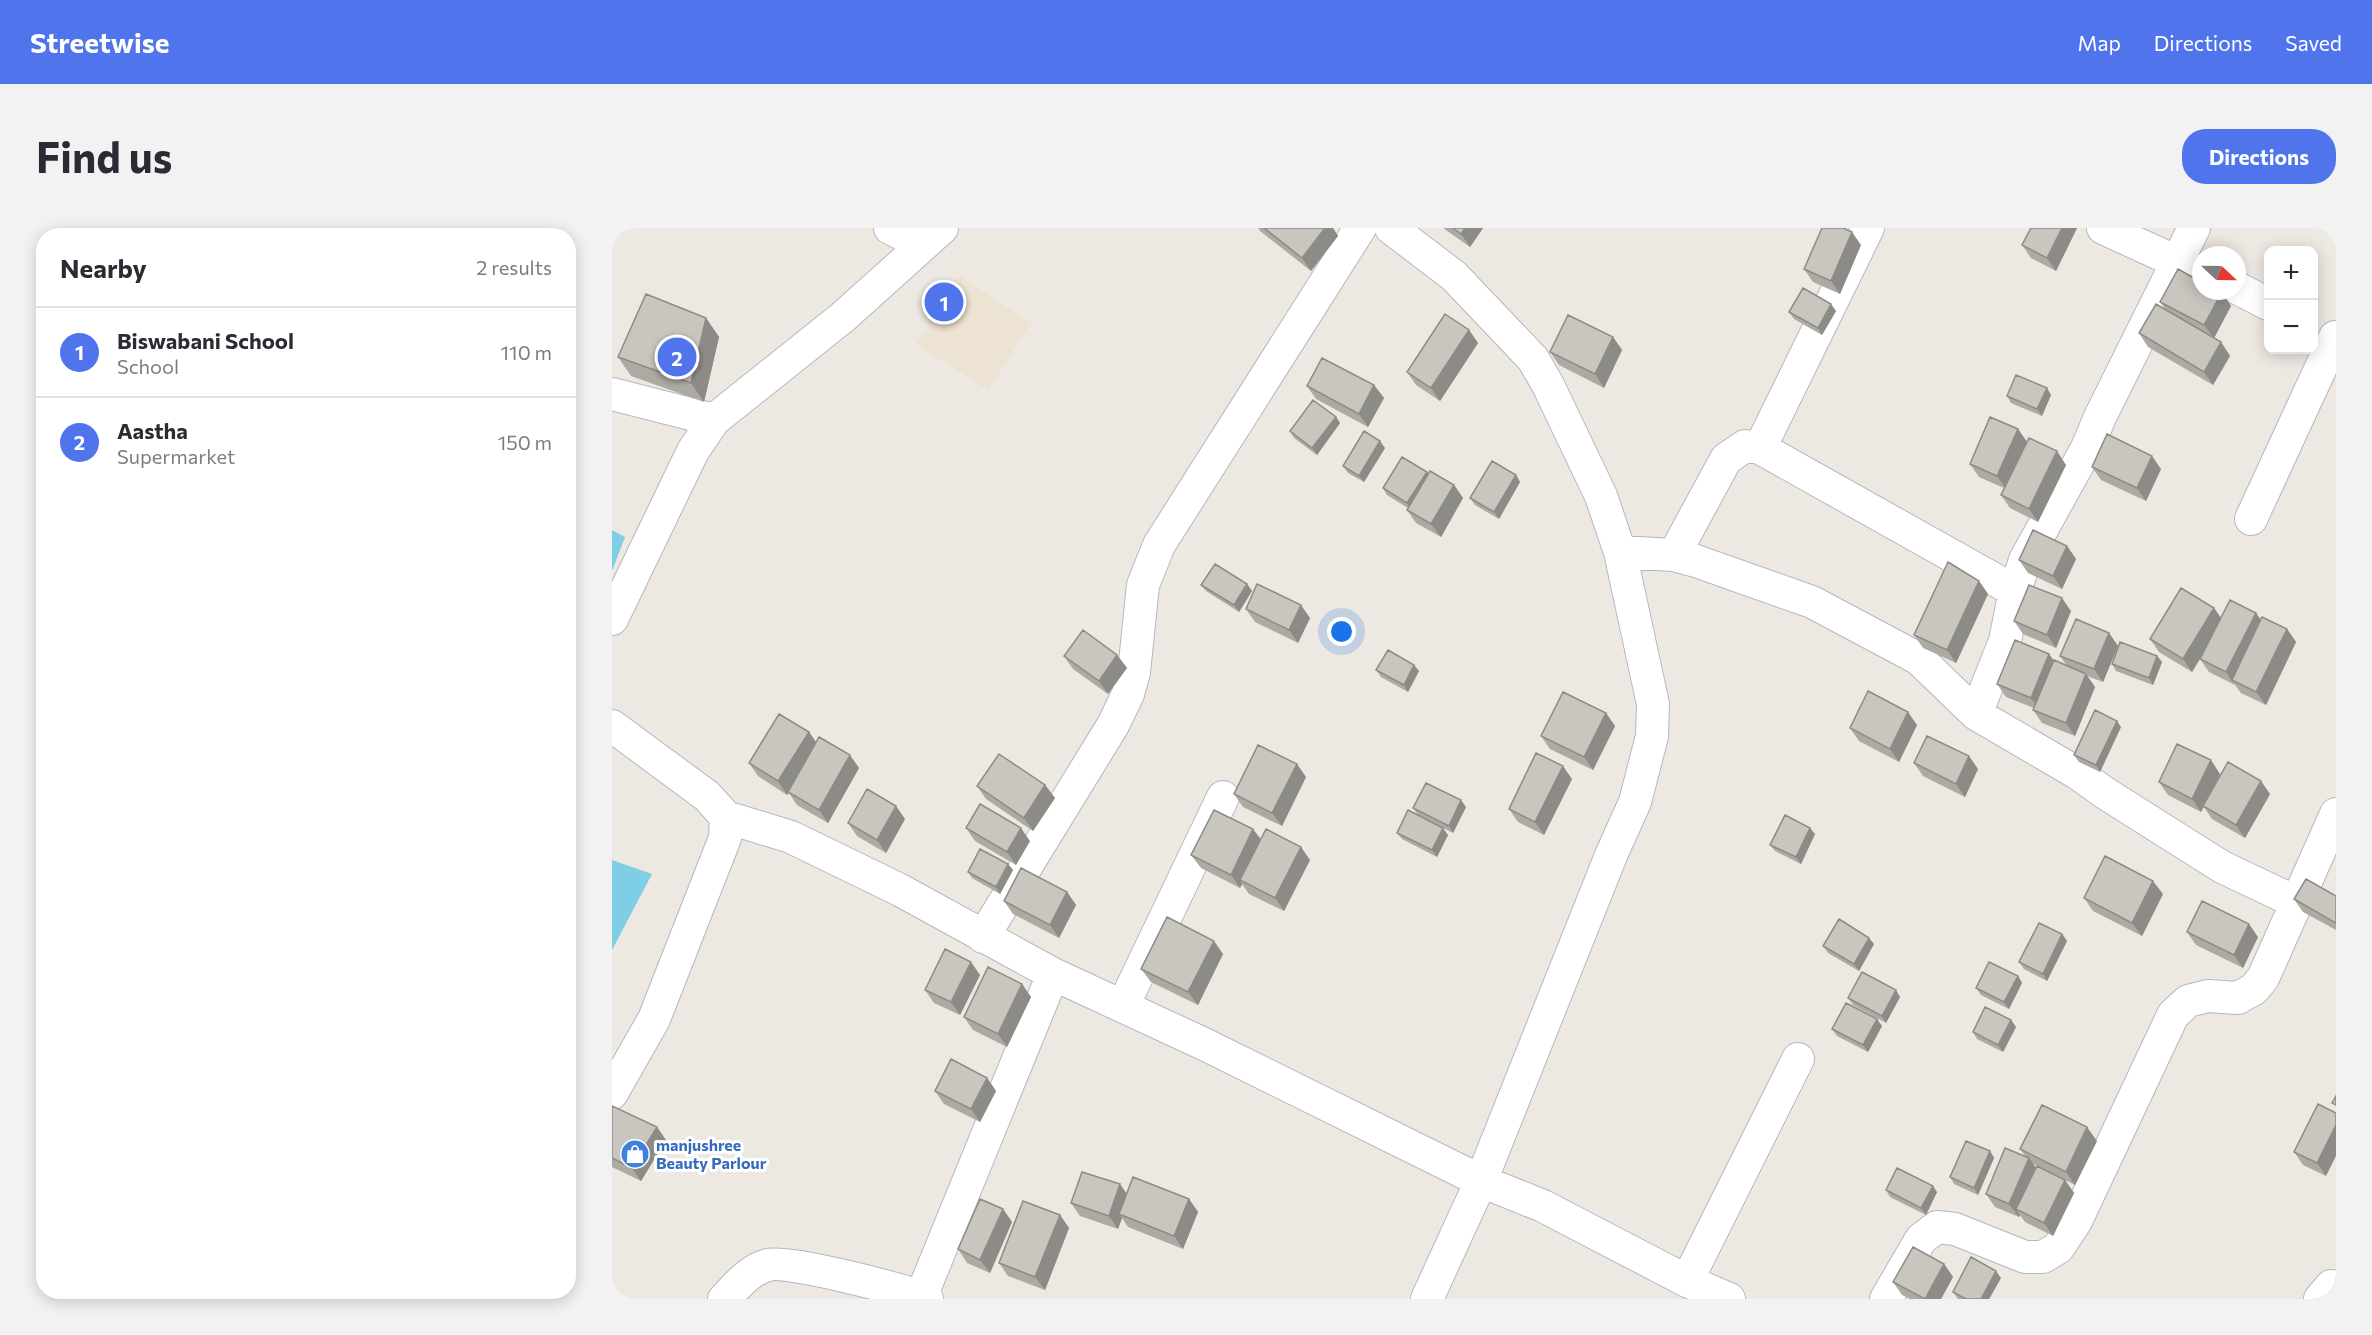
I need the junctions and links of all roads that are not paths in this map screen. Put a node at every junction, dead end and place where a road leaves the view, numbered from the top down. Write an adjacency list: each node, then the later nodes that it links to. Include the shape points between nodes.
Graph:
1 (890, 228): 7 (street)
2 (1360, 228): 27 (street, via 1159,545 1143,585 1134,672 1128,693 1113,725)
3 (1391, 228): 17 (street, via 1454,276 1533,359 1601,496)
4 (1868, 228): 15 (street)
5 (2103, 228): 8 (street)
6 (2194, 228): 8 (street)
7 (933, 237): 14 (street, via 843,317)
8 (2189, 268): 19 (street, via 2100,417 2025,560)
9 (2246, 293): 10 (street)
10 (2264, 302)
11 (2318, 328): 12 (street)
12 (2336, 337): 16 (street)
13 (618, 404): 14 (street)
14 (714, 420): 20 (street, via 693,451)
15 (1760, 448): 18 (street, via 1745,446 1726,459); 19 (street)
16 (2251, 519)
17 (1620, 552): 18 (street); 32 (street, via 1653,704 1652,736 1635,802)
18 (1674, 555): 21 (street, via 1812,602 1919,659)
19 (2015, 591): 21 (street, via 2005,640)
20 (612, 619)
21 (1976, 714): 26 (street, via 2077,773 2222,867)
22 (612, 726): 25 (street, via 707,796)
23 (1222, 796): 29 (street)
24 (2336, 814): 26 (street)
25 (726, 817): 27 (street, via 791,837 900,890); 31 (street, via 725,838 669,987)
26 (2296, 902): 39 (street, via 2263,978 2254,989 2238,998 2208,996 2188,1001 2173,1015 2076,1221 2058,1248 2043,1257 2025,1257 1955,1229 1937,1227 1921,1239)
27 (983, 937): 28 (street)
28 (1053, 974): 29 (street); 35 (street)
29 (1124, 1006): 32 (street)
30 (1798, 1059): 33 (street)
31 (612, 1093)
32 (1481, 1181): 33 (street, via 1543,1206); 37 (street)
33 (1687, 1281): 38 (street)
34 (2336, 1287): 40 (street, via 2331,1286)
35 (924, 1298): 36 (street, via 795,1265 769,1264 750,1273)
36 (724, 1299)
37 (1427, 1299)
38 (1729, 1299)
39 (1886, 1299)
40 (2320, 1299)

